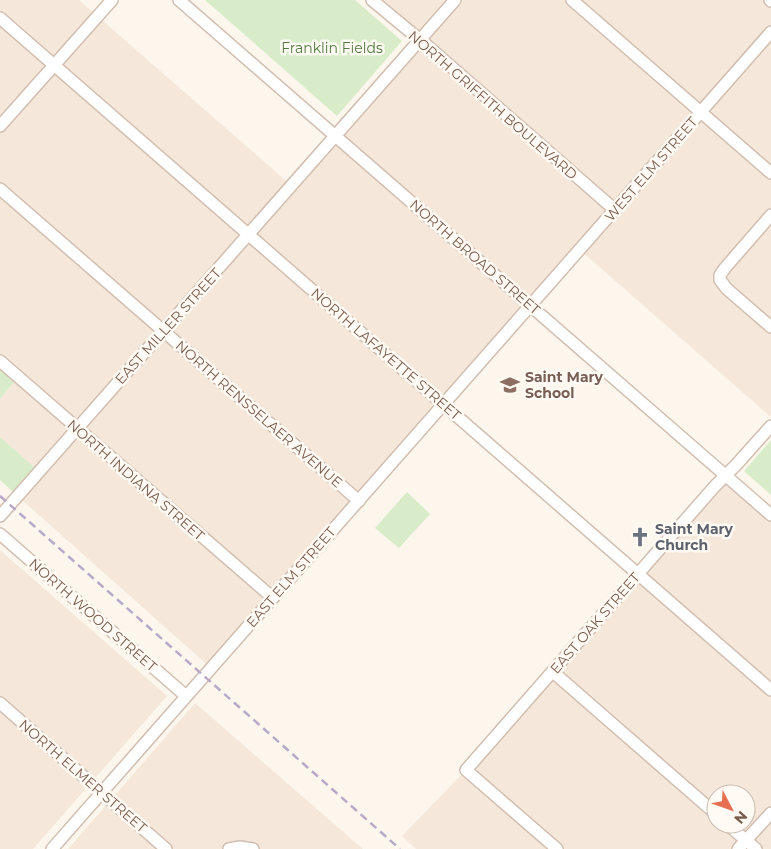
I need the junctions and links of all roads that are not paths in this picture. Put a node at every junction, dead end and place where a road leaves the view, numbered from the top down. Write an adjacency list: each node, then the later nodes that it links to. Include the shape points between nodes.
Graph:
1 (112, 0): 9 (street)
2 (179, 0): 12 (street, NORTH BROAD STREET)
3 (372, 0): 8 (street, NORTH GRIFFITH BOULEVARD)
4 (455, 0): 8 (street, EAST MILLER STREET)
5 (572, 0): 10 (street)
6 (0, 18): 9 (street, NORTH LAFAYETTE STREET)
7 (771, 32): 10 (street, WEST ELM STREET)
8 (420, 40): 12 (street, EAST MILLER STREET); 15 (street, NORTH GRIFFITH BOULEVARD)
9 (53, 64): 11 (street); 17 (street, NORTH LAFAYETTE STREET)
10 (701, 112): 13 (street); 15 (street, WEST ELM STREET)
11 (0, 126)
12 (336, 136): 17 (street, EAST MILLER STREET); 18 (street, NORTH BROAD STREET)
13 (771, 172)
14 (0, 189): 20 (street, NORTH RENSSELAER AVENUE)
15 (615, 210): 18 (street, WEST ELM STREET)
16 (771, 216): 19 (street, via 720,275 727,289)
17 (249, 235): 20 (street, EAST MILLER STREET); 22 (street, NORTH LAFAYETTE STREET)
18 (531, 305): 22 (street, EAST ELM STREET); 25 (street, NORTH BROAD STREET)
19 (771, 327)
20 (163, 331): 24 (street, EAST MILLER STREET); 26 (street, NORTH RENSSELAER AVENUE)
21 (0, 361): 24 (street, NORTH INDIANA STREET)
22 (444, 404): 26 (street, EAST ELM STREET); 30 (street, NORTH LAFAYETTE STREET)
23 (771, 426): 25 (street, EAST OAK STREET)
24 (77, 429): 28 (street, EAST MILLER STREET); 31 (street, NORTH INDIANA STREET)
25 (726, 475): 27 (street, NORTH BROAD STREET); 30 (street, EAST OAK STREET)
26 (359, 501): 31 (street, EAST ELM STREET)
27 (771, 515)
28 (0, 516)
29 (0, 534): 34 (street, NORTH WOOD STREET)
30 (638, 573): 32 (street, EAST OAK STREET); 33 (street, NORTH LAFAYETTE STREET)
31 (272, 598): 34 (street, EAST ELM STREET)
32 (553, 672): 37 (street); 45 (street, EAST OAK STREET, via 466,770)
33 (771, 690)
34 (186, 696): 36 (street, EAST ELM STREET)
35 (0, 703): 36 (street, NORTH ELMER STREET)
36 (102, 792): 41 (street, EAST ELM STREET); 42 (street, NORTH ELMER STREET)
37 (706, 805)
38 (771, 813): 40 (street)
39 (734, 834): 40 (street)
40 (742, 845): 46 (street)
41 (52, 849)
42 (166, 849)
43 (229, 849): 44 (street)
44 (253, 849)
45 (557, 849)
46 (756, 849)

